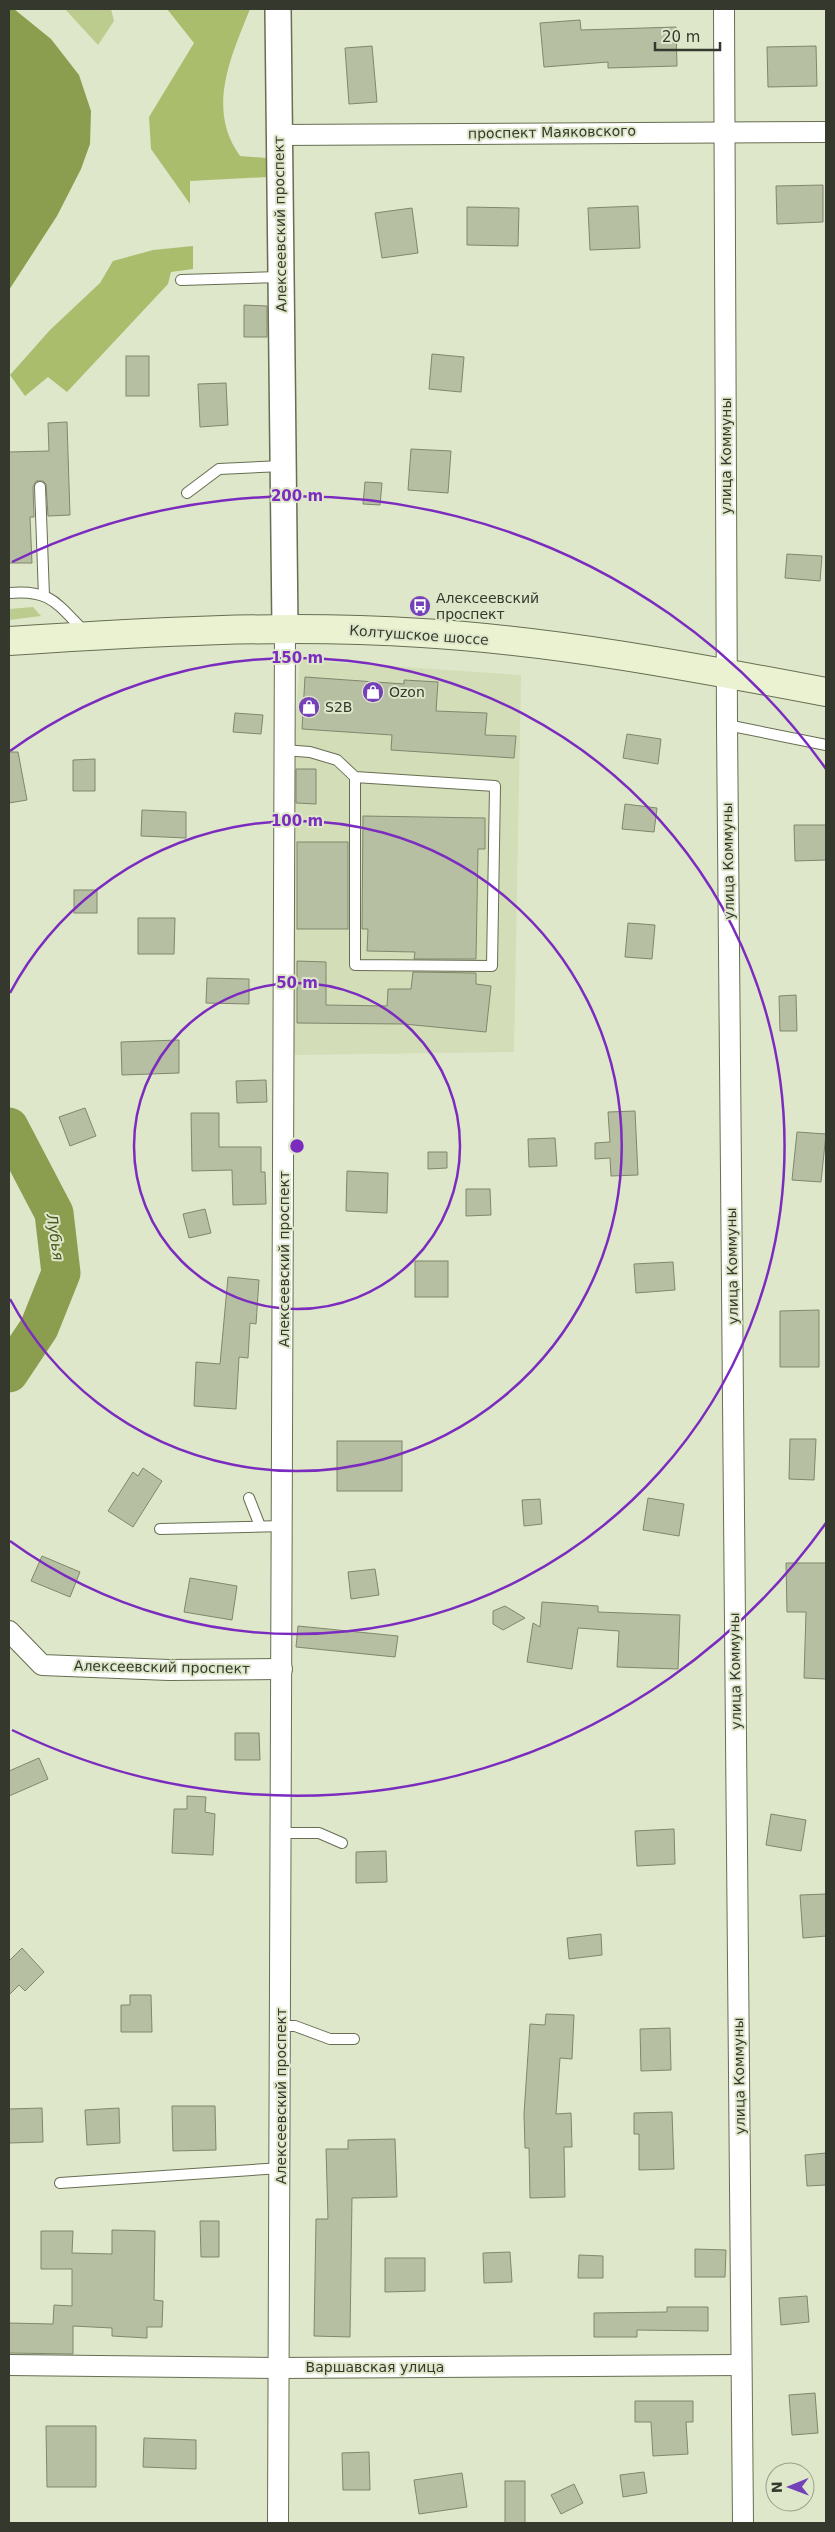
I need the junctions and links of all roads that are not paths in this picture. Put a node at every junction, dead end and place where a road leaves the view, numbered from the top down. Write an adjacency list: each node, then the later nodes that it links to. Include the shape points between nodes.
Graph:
1 (278, 9): 5 (street, Алексеевский проспект)
2 (724, 9): 3 (street, улица Коммуны)
3 (725, 131): 4 (street, проспект Маяковского); 5 (street, проспект Маяковского); 16 (street, улица Коммуны)
4 (826, 132)
5 (279, 135): 6 (street, Алексеевский проспект)
6 (280, 277): 7 (lane); 8 (street, Алексеевский проспект)
7 (181, 280)
8 (283, 466): 10 (lane, via 219,469); 13 (street, Алексеевский проспект)
9 (40, 487): 12 (lane)
10 (188, 493)
11 (9, 593): 12 (lane, via 31,591)
12 (44, 596): 14 (lane, via 52,599)
13 (285, 628): 14 (main road, Колтушское шоссе); 16 (main road, Колтушское шоссе, via 467,637 591,651); 20 (street, Алексеевский проспект)
14 (89, 636): 15 (main road, Колтушское шоссе)
15 (9, 641)
16 (727, 673): 17 (main road, Колтушское шоссе); 18 (street, улица Коммуны)
17 (826, 692)
18 (727, 725): 19 (lane); 37 (street, улица Коммуны)
19 (826, 745)
20 (284, 750): 21 (lane, via 310,752 337,760); 24 (street, Алексеевский проспект)
21 (355, 778): 21 (lane, via 495,786 492,966 355,965)
22 (249, 1498): 23 (lane)
23 (260, 1526): 24 (lane); 25 (lane)
24 (283, 1526): 29 (street, Алексеевский проспект)
25 (160, 1530)
26 (9, 1631): 27 (street)
27 (42, 1665): 28 (street, Алексеевский проспект); 29 (street, Алексеевский проспект, via 169,1670)
28 (20, 1667)
29 (282, 1669): 30 (street, Алексеевский проспект)
30 (282, 1833): 31 (lane, via 319,1833); 32 (street, Алексеевский проспект)
31 (342, 1842)
32 (281, 2026): 33 (lane, via 295,2026 330,2039); 34 (street, Алексеевский проспект)
33 (354, 2039)
34 (281, 2168): 35 (lane); 38 (street, Алексеевский проспект)
35 (60, 2183)
36 (9, 2365): 38 (street, Варшавская улица)
37 (741, 2365): 38 (street, Варшавская улица); 40 (street, улица Коммуны)
38 (279, 2368): 39 (street, Алексеевский проспект)
39 (278, 2523)
40 (743, 2523)

